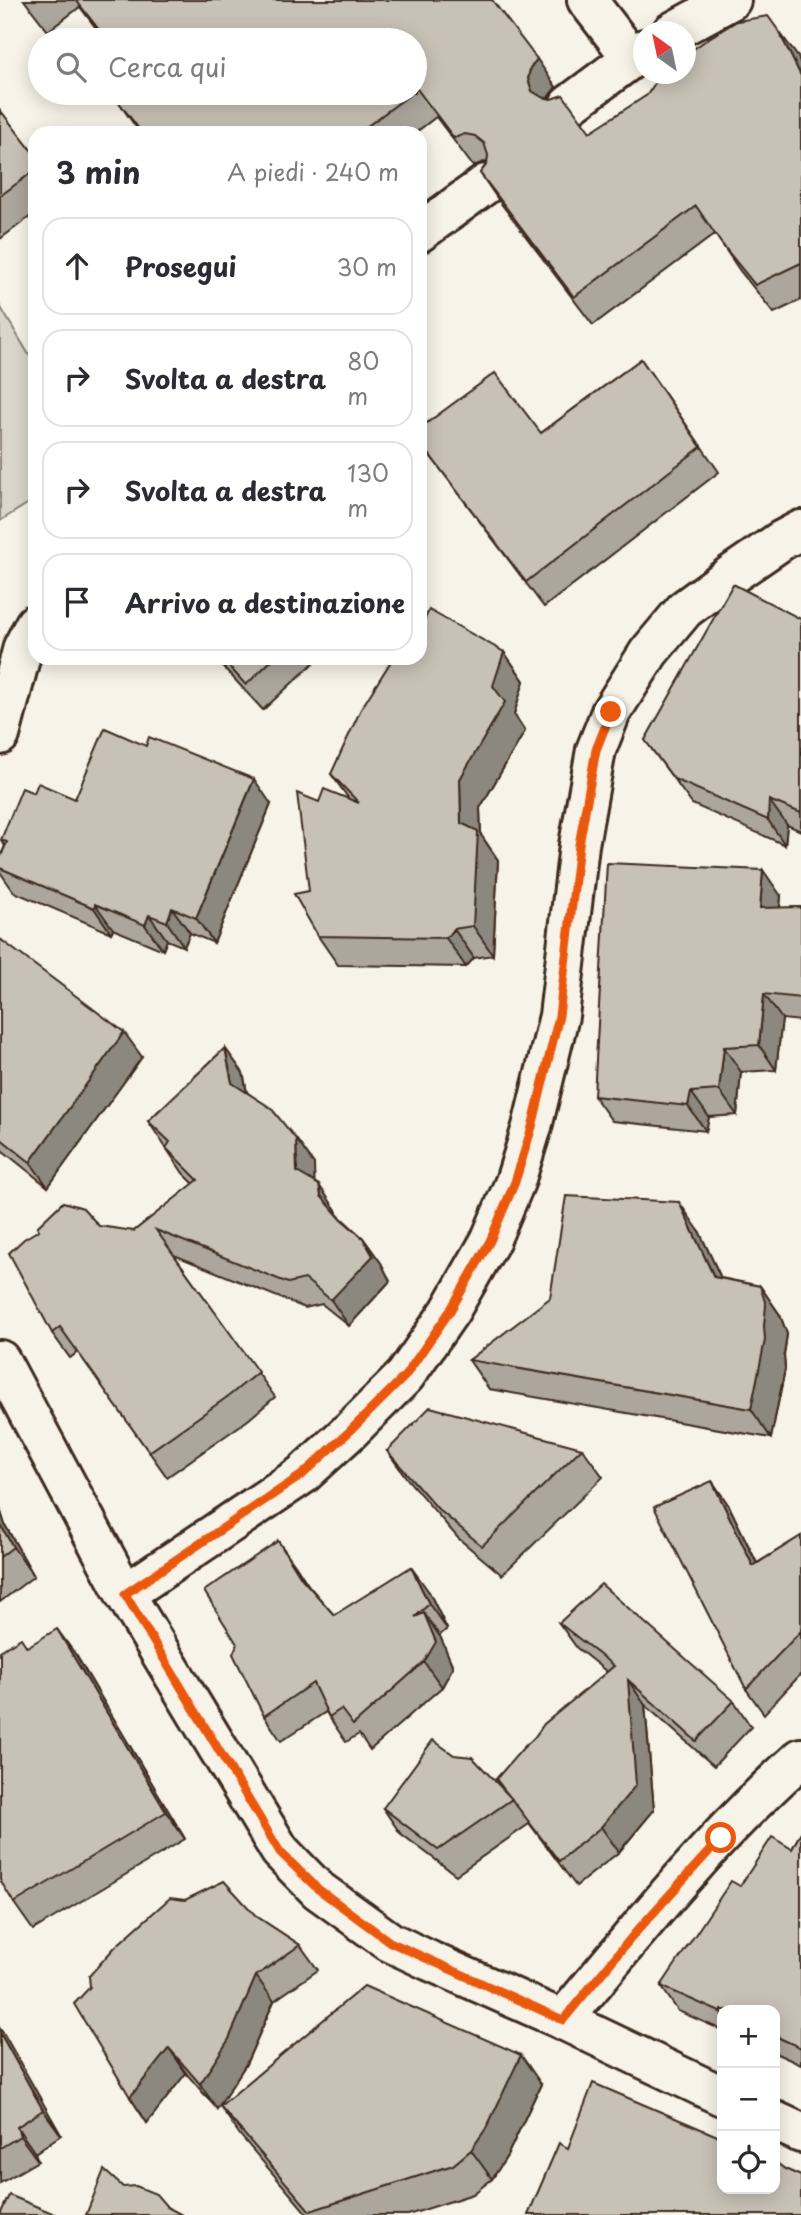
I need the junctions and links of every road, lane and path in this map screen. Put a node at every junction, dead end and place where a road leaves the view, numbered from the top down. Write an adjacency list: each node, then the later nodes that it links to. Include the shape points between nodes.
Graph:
1 (587, 0): 4 (street)
2 (731, 0): 3 (street)
3 (692, 21)
4 (633, 49)
5 (633, 56): 6 (street)
6 (569, 104)
7 (486, 184): 8 (street)
8 (427, 227)
9 (801, 530): 13 (street, via 685,609 649,652 611,712 596,750 579,845 559,1016 532,1127 490,1241 450,1311 405,1376 302,1475)
10 (28, 637): 11 (street)
11 (0, 735)
12 (0, 1360): 13 (street)
13 (125, 1594): 15 (street, via 280,1852 318,1889 390,1942)
14 (801, 1758): 15 (street, via 721,1838)
15 (563, 2020): 16 (street)
16 (717, 2094)
17 (780, 2123): 18 (street)
18 (801, 2133)

